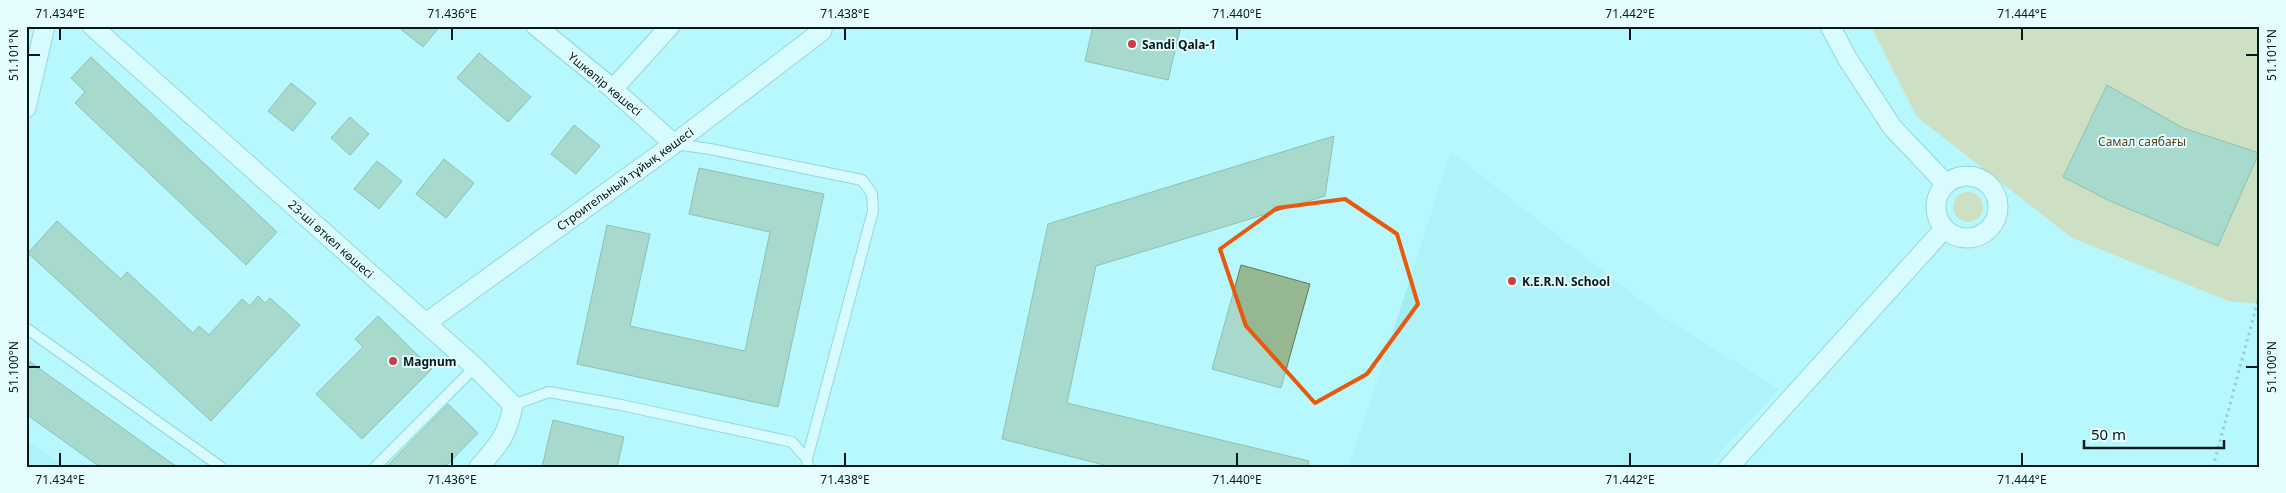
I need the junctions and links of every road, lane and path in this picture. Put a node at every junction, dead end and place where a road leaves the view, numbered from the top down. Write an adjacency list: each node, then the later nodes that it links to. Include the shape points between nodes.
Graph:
1 (45, 26): 8 (street)
2 (92, 26): 13 (street, 23-ші өткел көшесі)
3 (536, 26): 7 (street, Үшкөпір көшесі)
4 (670, 26): 7 (street)
5 (1830, 26): 10 (street, via 1892,126)
6 (822, 32): 9 (street, Строительный тұйық көшесі)
7 (613, 89): 9 (street, Үшкөпір көшесі)
8 (26, 108)
9 (674, 144): 13 (street, Строительный тұйық көшесі); 17 (lane, via 862,180 872,194 873,211)
10 (1946, 184): 11 (street, via 1936,198 1935,210); 11 (street, via 1959,177 1980,179 1989,185 1998,204 1995,220 1985,233 1964,238 1953,236)
11 (1944, 229): 21 (street)
12 (2260, 293): 22 (path)
13 (426, 323): 15 (street, 23-ші өткел көшесі)
14 (26, 328): 18 (lane)
15 (475, 367): 16 (street, 23-ші өткел көшесі); 19 (lane)
16 (513, 405): 17 (lane, via 549,392 621,405 792,442); 20 (street, via 502,442)
17 (807, 463)
18 (221, 467)
19 (375, 467)
20 (479, 467)
21 (1728, 467)
22 (2213, 467)

